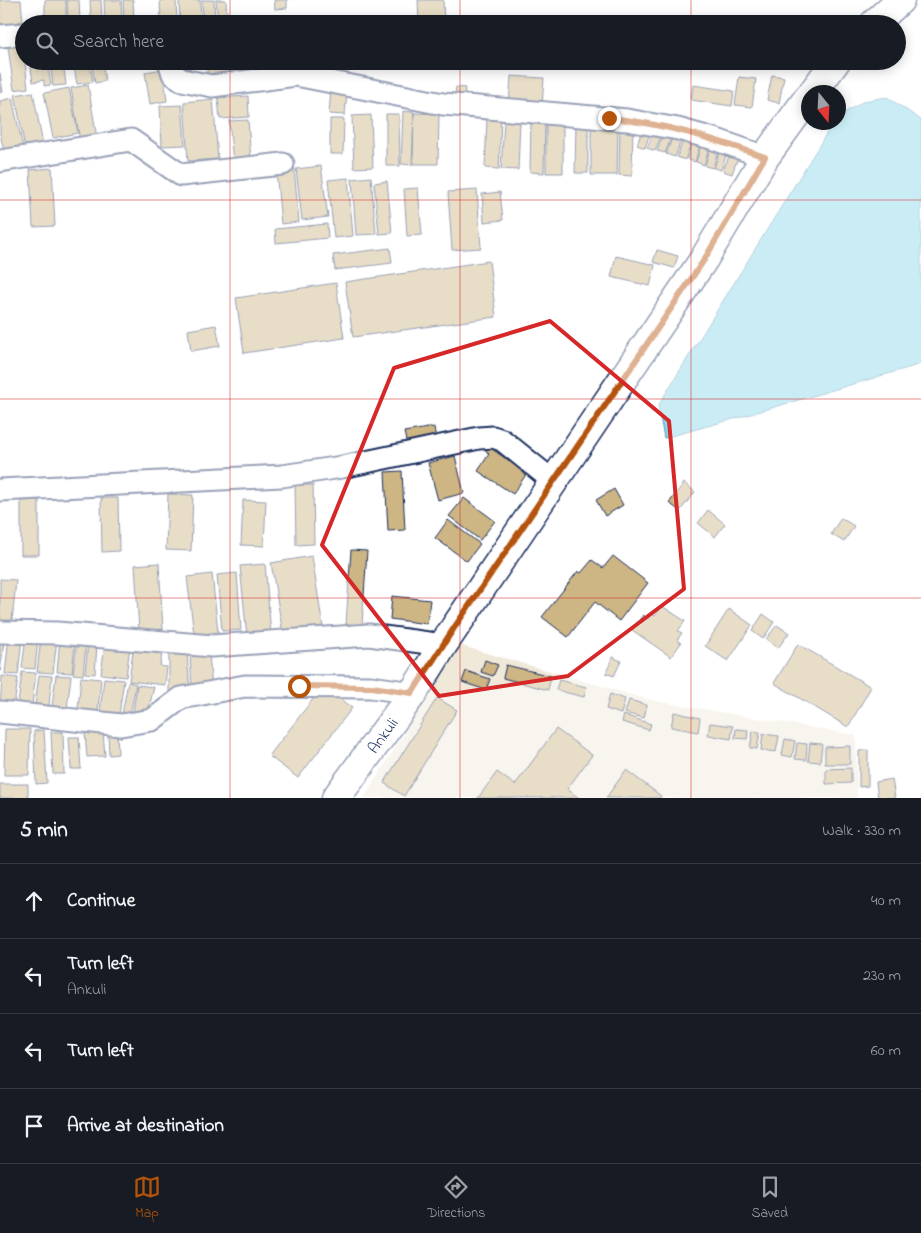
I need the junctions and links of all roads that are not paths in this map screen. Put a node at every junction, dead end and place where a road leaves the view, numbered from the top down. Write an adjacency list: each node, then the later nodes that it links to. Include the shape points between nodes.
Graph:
1 (900, 0): 2 (main road)
2 (884, 15)
3 (15, 35): 4 (street)
4 (0, 36)
5 (172, 70): 9 (street, via 182,80 212,86 296,75 443,104 627,120 678,129)
6 (829, 70): 7 (main road)
7 (818, 85)
8 (801, 108): 9 (main road, Ankuli)
9 (765, 157): 12 (main road, Ankuli, via 704,260)
10 (0, 161): 11 (street, via 131,140 181,175)
11 (283, 164)
12 (553, 481): 13 (street, via 502,440 493,437 282,476); 15 (main road, Ankuli)
13 (0, 490)
14 (0, 632): 15 (street, via 57,633 212,646 369,635)
15 (443, 644): 16 (main road, Ankuli)
16 (412, 693): 17 (street, via 372,687 245,686 181,698 152,720 121,725); 18 (main road, Ankuli)
17 (0, 712)
18 (336, 798)

